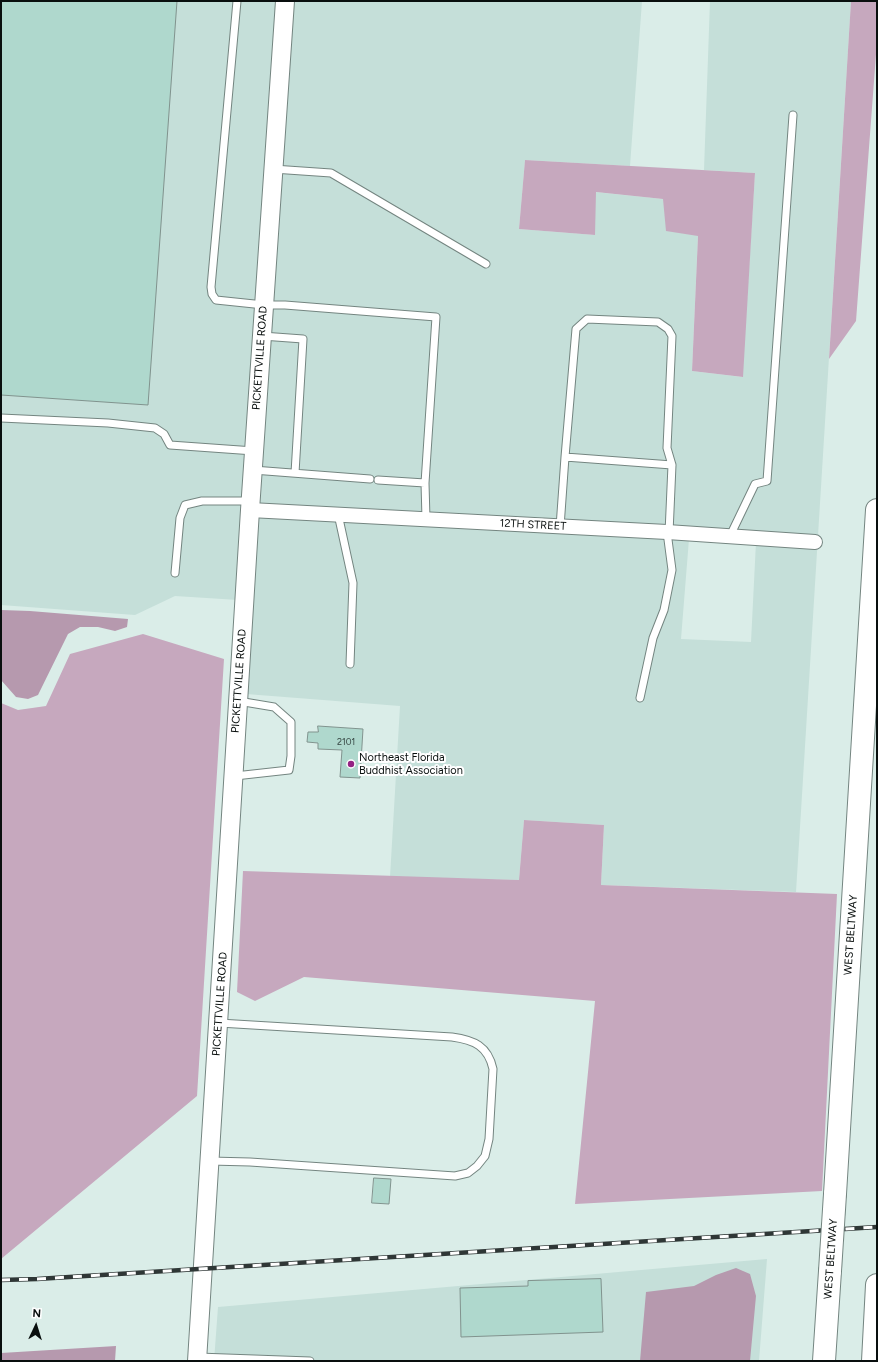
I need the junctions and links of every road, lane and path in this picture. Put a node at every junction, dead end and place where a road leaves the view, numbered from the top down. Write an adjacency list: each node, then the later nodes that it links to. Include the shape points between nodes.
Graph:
1 (237, 1): 6 (lane, via 211,287 216,300)
2 (285, 1): 4 (street, PICKETTVILLE ROAD)
3 (793, 115): 23 (lane, via 767,482 755,484)
4 (273, 169): 5 (lane, via 331,173); 6 (street, PICKETTVILLE ROAD)
5 (486, 264)
6 (264, 305): 7 (street, PICKETTVILLE ROAD); 16 (lane, via 436,317)
7 (262, 336): 9 (street, PICKETTVILLE ROAD); 13 (lane, via 303,339)
8 (1, 418): 9 (lane, via 154,428 164,434 170,445)
9 (254, 451): 12 (street, PICKETTVILLE ROAD)
10 (565, 457): 11 (lane); 11 (lane, via 576,328 587,319 658,322 668,329 672,336 667,448); 21 (lane)
11 (672, 464): 22 (lane)
12 (253, 470): 13 (lane); 17 (street, PICKETTVILLE ROAD)
13 (295, 473): 14 (lane)
14 (370, 479)
15 (378, 480): 16 (lane)
16 (426, 483): 20 (lane)
17 (250, 505): 19 (street, 12TH STREET); 25 (lane, via 202,501 185,505 180,518); 28 (street, PICKETTVILLE ROAD)
18 (877, 510): 36 (highway, WEST BELTWAY, bridge)
19 (338, 514): 20 (street, 12TH STREET); 26 (lane, via 353,583)
20 (426, 519): 21 (street, 12TH STREET)
21 (560, 527): 22 (street, 12TH STREET)
22 (668, 532): 23 (street, 12TH STREET); 27 (lane, via 672,570)
23 (730, 536): 24 (street, 12TH STREET)
24 (815, 542)
25 (175, 573)
26 (350, 664)
27 (640, 698)
28 (238, 701): 29 (street, PICKETTVILLE ROAD); 29 (lane, via 274,707 291,722 291,756 289,770)
29 (234, 776): 30 (street, PICKETTVILLE ROAD)
30 (218, 1023): 31 (street, PICKETTVILLE ROAD); 31 (lane, via 452,1037 474,1042 490,1058 493,1069 489,1140 485,1156 477,1166 468,1173 456,1176)
31 (210, 1161): 33 (street, PICKETTVILLE ROAD)
32 (877, 1285): 37 (highway)
33 (197, 1359): 34 (lane)
34 (301, 1361): 35 (lane)
35 (310, 1361)
36 (824, 1361)
37 (873, 1361)

